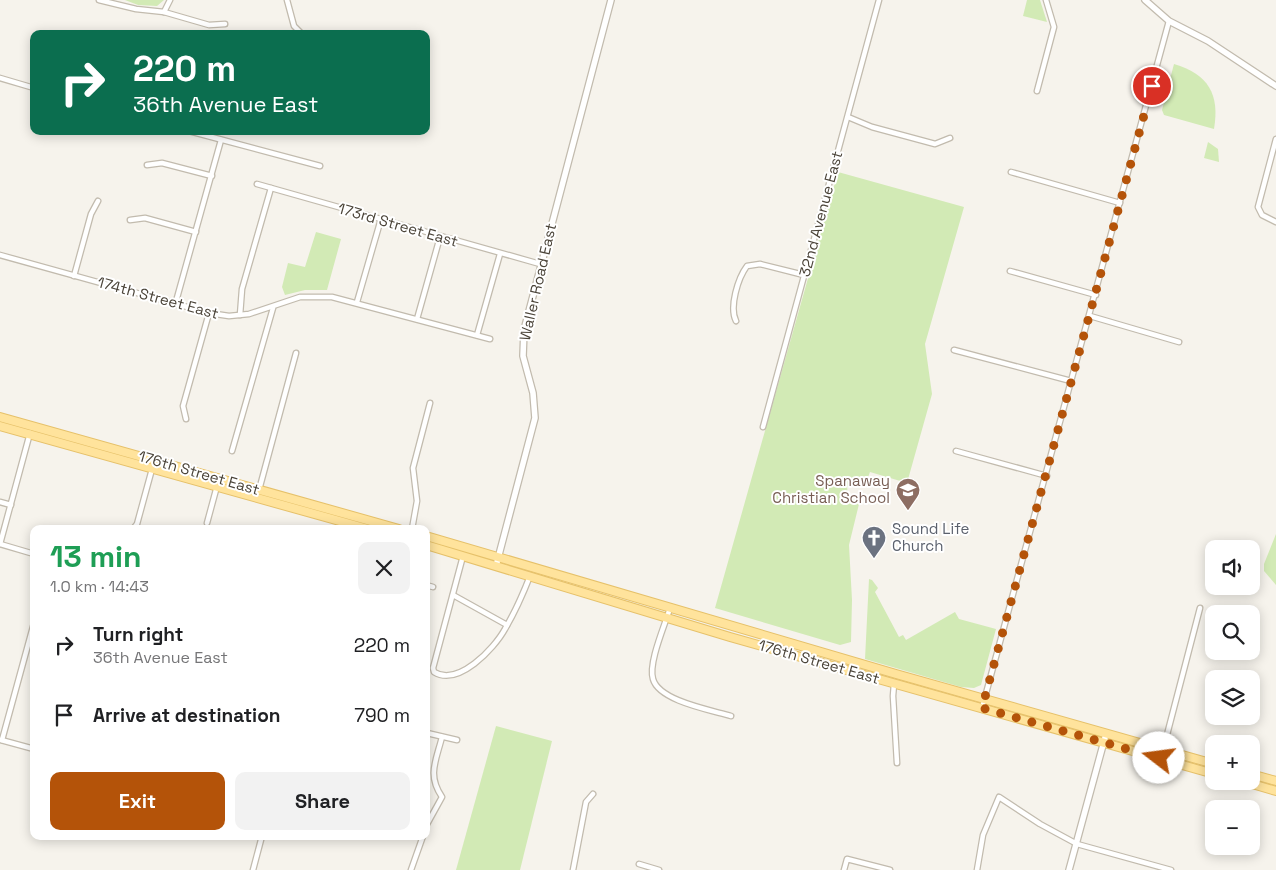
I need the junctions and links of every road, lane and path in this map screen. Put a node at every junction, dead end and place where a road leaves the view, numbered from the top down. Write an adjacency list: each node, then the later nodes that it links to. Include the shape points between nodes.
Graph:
1 (99, 0): 8 (street)
2 (170, 0): 8 (street)
3 (287, 0): 11 (street, via 291,20)
4 (611, 0): 36 (street, Waller Road East)
5 (879, 0): 16 (street, 32nd Avenue East)
6 (1046, 0): 15 (street, via 1054,27)
7 (1145, 0): 9 (street)
8 (164, 12): 10 (street, via 209,25)
9 (1169, 21): 13 (street, via 1215,46); 28 (street)
10 (225, 24)
11 (298, 30)
12 (0, 78): 14 (street)
13 (1276, 86)
14 (30, 87)
15 (1037, 91)
16 (848, 117): 18 (street, via 935,144); 39 (street, 32nd Avenue East)
17 (203, 135): 20 (street)
18 (950, 138)
19 (1276, 139): 31 (street, via 1259,198 1260,212)
20 (221, 140): 22 (street); 24 (street)
21 (147, 165): 24 (street, via 162,163)
22 (320, 166)
23 (1011, 172): 28 (street)
24 (212, 176): 32 (street)
25 (257, 184): 26 (street, 173rd Street East)
26 (271, 188): 29 (street, 173rd Street East); 45 (street, via 242,289)
27 (98, 200): 38 (street)
28 (1120, 203): 40 (street)
29 (381, 219): 33 (street, 173rd Street East); 41 (street)
30 (130, 220): 32 (street, via 145,218)
31 (1276, 222)
32 (196, 232): 42 (street)
33 (440, 237): 34 (street, 173rd Street East); 47 (street)
34 (500, 254): 36 (street, 173rd Street East); 49 (street)
35 (0, 255): 38 (street, 174th Street East)
36 (540, 264): 83 (street, Waller Road East, via 522,345 535,410 532,433)
37 (1010, 271): 40 (street)
38 (74, 276): 42 (street, 174th Street East)
39 (804, 276): 48 (street, via 760,264 747,266 733,306); 59 (street, 32nd Avenue East)
40 (1096, 295): 46 (street)
41 (357, 302): 43 (street, 174th Street East, via 313,296); 47 (street, 174th Street East)
42 (175, 305): 44 (street, 174th Street East)
43 (273, 308): 45 (street, 174th Street East); 61 (street)
44 (209, 314): 45 (street, 174th Street East); 57 (street, via 183,406)
45 (240, 316)
46 (1090, 316): 51 (street); 54 (street)
47 (417, 319): 49 (street, 174th Street East)
48 (736, 321)
49 (477, 335): 50 (street, 174th Street East)
50 (490, 339)
51 (1179, 342)
52 (954, 350): 54 (street)
53 (296, 353): 68 (street)
54 (1071, 382): 66 (street)
55 (430, 403): 77 (street, via 413,468 417,501)
56 (0, 417): 65 (main road, 176th Street East)
57 (186, 418)
58 (0, 426): 60 (main road, 176th Street East)
59 (763, 427)
60 (30, 434): 63 (main road, 176th Street East); 70 (street)
61 (232, 451)
62 (956, 451): 66 (street)
63 (144, 465): 64 (main road, 176th Street East); 65 (main road, via 147,462 183,473)
64 (152, 467): 67 (main road, 176th Street East); 72 (street)
65 (188, 470): 68 (main road, 176th Street East)
66 (1046, 476): 95 (street)
67 (217, 486): 71 (street); 73 (main road, 176th Street East)
68 (259, 490): 76 (main road, 176th Street East)
69 (0, 502): 70 (street)
70 (11, 505): 79 (street)
71 (207, 523)
72 (136, 525)
73 (343, 525)
74 (347, 525): 75 (main road, via 351,520)
75 (368, 525)
76 (385, 525)
77 (413, 525)
78 (430, 537): 83 (main road, 176th Street East)
79 (0, 544): 81 (street)
80 (430, 546): 82 (main road, 176th Street East)
81 (30, 553)
82 (463, 556): 84 (main road, 176th Street East); 88 (street)
83 (498, 557): 84 (street, Waller Road East); 89 (main road, 176th Street East)
84 (496, 566): 85 (main road, 176th Street East)
85 (530, 576): 91 (main road, 176th Street East); 92 (street)
86 (430, 586): 87 (street)
87 (433, 587)
88 (453, 595): 92 (street); 92 (street, via 434,672 446,676 460,673 479,660)
89 (670, 608): 91 (street); 95 (main road, 176th Street East)
90 (1200, 608): 105 (street)
91 (667, 617): 94 (main road, 176th Street East); 97 (street, via 652,670 657,688 667,696)
92 (507, 625)
93 (30, 636): 101 (street)
94 (894, 684): 96 (main road, 176th Street East); 107 (street)
95 (985, 700): 96 (street); 99 (main road, 176th Street East)
96 (982, 708): 103 (main road, 176th Street East)
97 (731, 716)
98 (430, 734): 100 (street)
99 (1106, 734): 103 (street); 105 (main road, 176th Street East)
100 (442, 737): 102 (street); 114 (street, via 433,783 442,797)
101 (1, 740): 104 (street)
102 (457, 740)
103 (1104, 743): 108 (main road, 176th Street East); 117 (street)
104 (30, 748)
105 (1163, 750): 106 (main road, 176th Street East)
106 (1205, 762)
107 (896, 763)
108 (1205, 771)
109 (1260, 777): 110 (main road)
110 (1276, 781)
111 (1260, 786): 112 (main road)
112 (1276, 790)
113 (593, 794): 121 (street, via 586,802)
114 (430, 819)
115 (261, 840): 119 (street)
116 (422, 840): 120 (street)
117 (1076, 844): 125 (street, via 999,797 983,835); 126 (street); 127 (street)
118 (639, 864): 122 (street)
119 (253, 870)
120 (411, 870)
121 (573, 870)
122 (659, 870)
123 (844, 870): 124 (street, via 847,859)
124 (890, 870)
125 (977, 870)
126 (1069, 870)
127 (1171, 870)

